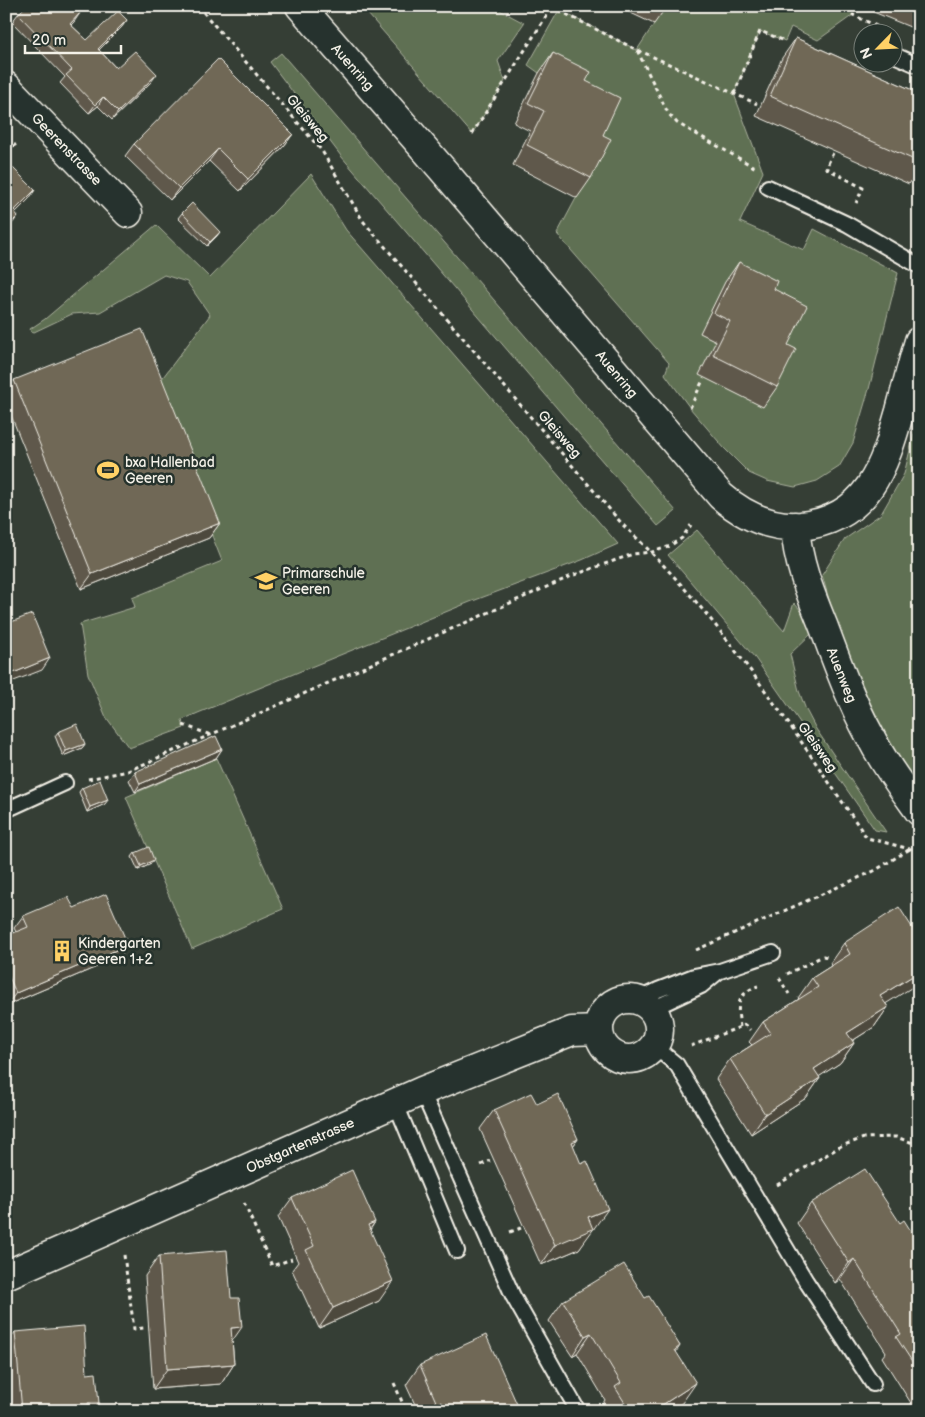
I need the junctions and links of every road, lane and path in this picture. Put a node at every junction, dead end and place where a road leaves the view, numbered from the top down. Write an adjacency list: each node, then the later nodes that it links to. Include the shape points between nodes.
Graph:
1 (198, 6): 24 (path, Gleisweg, via 322,150 363,220 623,525)
2 (300, 6): 23 (street, Auenring, via 721,496 745,515 777,525)
3 (552, 6): 7 (path); 13 (path)
4 (857, 6): 5 (path, via 853,15)
5 (869, 22)
6 (785, 40): 11 (path, via 760,31)
7 (637, 50): 11 (path); 15 (path, via 668,113 677,123 763,172)
8 (902, 58): 9 (lane)
9 (919, 66)
10 (6, 86): 16 (street, Geerenstrasse)
11 (734, 94): 12 (path)
12 (757, 104)
13 (472, 134)
14 (833, 154): 17 (path, via 826,168 863,188)
15 (768, 186): 17 (lane)
16 (128, 212)
17 (847, 224): 18 (lane)
18 (919, 266)
19 (919, 341): 23 (street, Auenring, via 891,443 883,466 870,487 841,514 825,522)
20 (703, 380): 21 (path)
21 (690, 408)
22 (691, 525): 24 (path, via 682,538)
23 (795, 526): 29 (street, Auenweg, via 802,567 851,699 892,773)
24 (652, 552): 26 (path, via 633,554 574,575); 31 (path, Gleisweg, via 746,664 867,838)
25 (183, 725): 26 (path)
26 (211, 735): 27 (path, via 128,771)
27 (65, 784): 28 (lane)
28 (6, 810)
29 (919, 811)
30 (919, 846): 31 (path)
31 (910, 849): 32 (path, via 874,871)
32 (694, 951)
33 (773, 953): 39 (lane, via 694,976)
34 (828, 957): 35 (path, via 823,956)
35 (779, 978): 36 (path); 38 (path)
36 (770, 981)
37 (761, 985): 40 (path, via 751,988 741,997 737,1008)
38 (789, 994)
39 (644, 1005): 41 (street, via 628,999 613,1004 603,1015); 43 (street, via 657,1017 660,1026)
40 (740, 1027): 42 (path, via 745,1025); 44 (path)
41 (599, 1030): 43 (street, via 606,1048 620,1058 639,1058); 45 (street, Obstgartenstrasse, via 572,1031)
42 (750, 1030)
43 (654, 1046): 48 (lane, via 677,1064)
44 (683, 1046)
45 (422, 1091): 46 (street, Obstgartenstrasse); 58 (lane, via 513,1296)
46 (395, 1102): 50 (lane); 53 (street, Obstgartenstrasse)
47 (919, 1144): 48 (path, via 896,1137 864,1138 841,1146)
48 (757, 1197): 56 (lane, via 806,1281)
49 (243, 1200): 52 (path, via 272,1266)
50 (457, 1251)
51 (124, 1253): 54 (path, via 134,1329)
52 (292, 1259)
53 (6, 1275)
54 (144, 1328)
55 (394, 1383): 57 (path)
56 (874, 1384)
57 (406, 1411)
58 (578, 1411)

